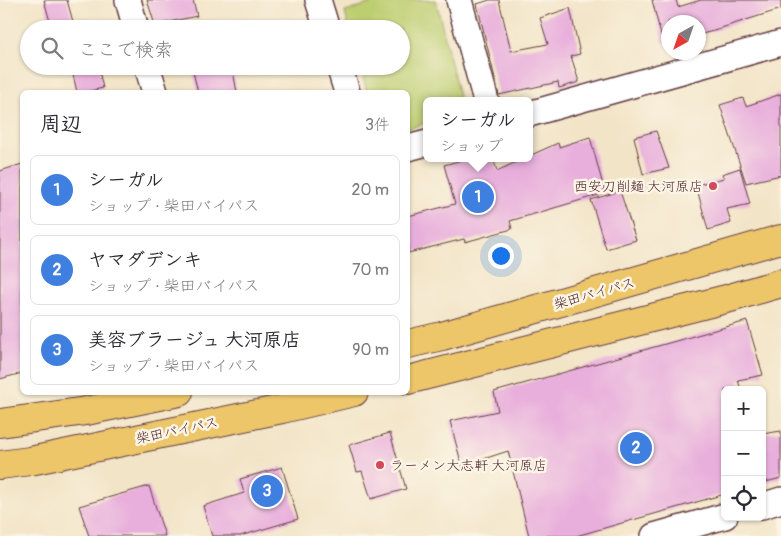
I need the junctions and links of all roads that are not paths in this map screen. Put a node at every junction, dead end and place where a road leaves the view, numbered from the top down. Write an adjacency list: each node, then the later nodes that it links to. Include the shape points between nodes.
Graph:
1 (128, 0): 4 (street)
2 (318, 0): 5 (street)
3 (459, 0): 11 (street)
4 (134, 20)
5 (324, 20)
6 (781, 43): 12 (street)
7 (149, 75): 9 (street)
8 (341, 75): 10 (street)
9 (153, 90)
10 (346, 90)
11 (485, 97)
12 (533, 113)
13 (423, 144): 14 (street)
14 (410, 147)
15 (781, 239): 17 (highway, 柴田バイパス)
16 (781, 283): 18 (highway)
17 (410, 344)
18 (410, 379)
19 (164, 395): 21 (highway, via 86,411)
20 (341, 395): 22 (highway, 柴田バイパス, via 30,461)
21 (0, 422)
22 (0, 464)
23 (781, 500): 24 (street)
24 (766, 505)
25 (721, 517): 26 (street)
26 (654, 536)

